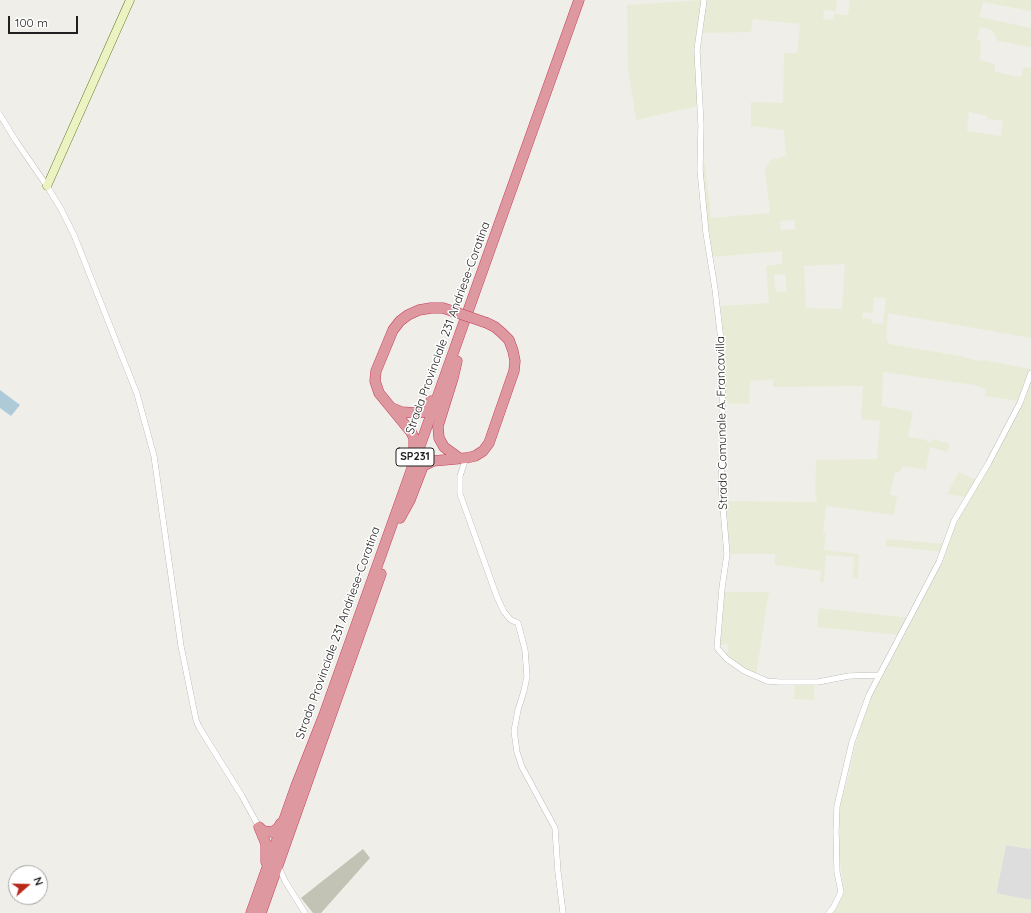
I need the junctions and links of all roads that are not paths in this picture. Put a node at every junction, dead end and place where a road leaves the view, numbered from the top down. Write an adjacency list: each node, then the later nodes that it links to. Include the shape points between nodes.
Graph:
1 (130, 0): 6 (street)
2 (579, 0): 7 (highway, Strada Provinciale 231 Andriese-Coratina / SP231)
3 (586, 0): 7 (highway, Strada Provinciale 231 Andriese-Coratina / SP231)
4 (704, 0): 12 (street, Strada Comunale A. Francavilla, via 697,50 701,125 700,170 722,349 721,485 727,554 717,648 744,671 767,681 818,682 850,676)
5 (0, 115): 6 (street)
6 (47, 186): 14 (street, via 74,235 137,394 148,432 154,456 181,646 196,720)
7 (454, 359): 9 (highway, via 442,371 428,409 424,412 409,413); 10 (highway, via 453,378 438,426 439,438 444,447); 11 (highway, Strada Provinciale 231 Andriese-Coratina / SP231)
8 (1031, 373): 12 (street, via 1020,403 954,521 939,562)
9 (392, 408): 10 (highway, bridge, via 379,393 375,382 376,371 392,330 400,321 419,310 443,308 494,327 509,340 514,356 514,371 489,443 475,456); 11 (highway, via 411,432 415,445 399,494)
10 (462, 458): 11 (highway, via 433,461 423,466 410,500); 20 (street, via 460,494 497,597 504,612 518,623 525,650 527,676 514,731 517,752 522,767 555,828)
11 (397, 517): 13 (highway, Strada Provinciale 231 Andriese-Coratina / SP231); 15 (highway, Strada Provinciale 231 Andriese-Coratina / SP231)
12 (880, 675): 21 (street, via 869,695 852,742 837,806 837,872 841,892)
13 (296, 786): 14 (highway, via 278,828 272,832); 16 (highway, Strada Provinciale 231 Andriese-Coratina / SP231)
14 (259, 828): 16 (highway, via 266,850 266,864)
15 (278, 865): 18 (highway, Strada Provinciale 231 Andriese-Coratina / SP231); 19 (street)
16 (259, 890): 17 (highway, Strada Provinciale 231 Andriese-Coratina / SP231)
17 (251, 913)
18 (261, 913)
19 (305, 913)
20 (563, 913)
21 (829, 913)

